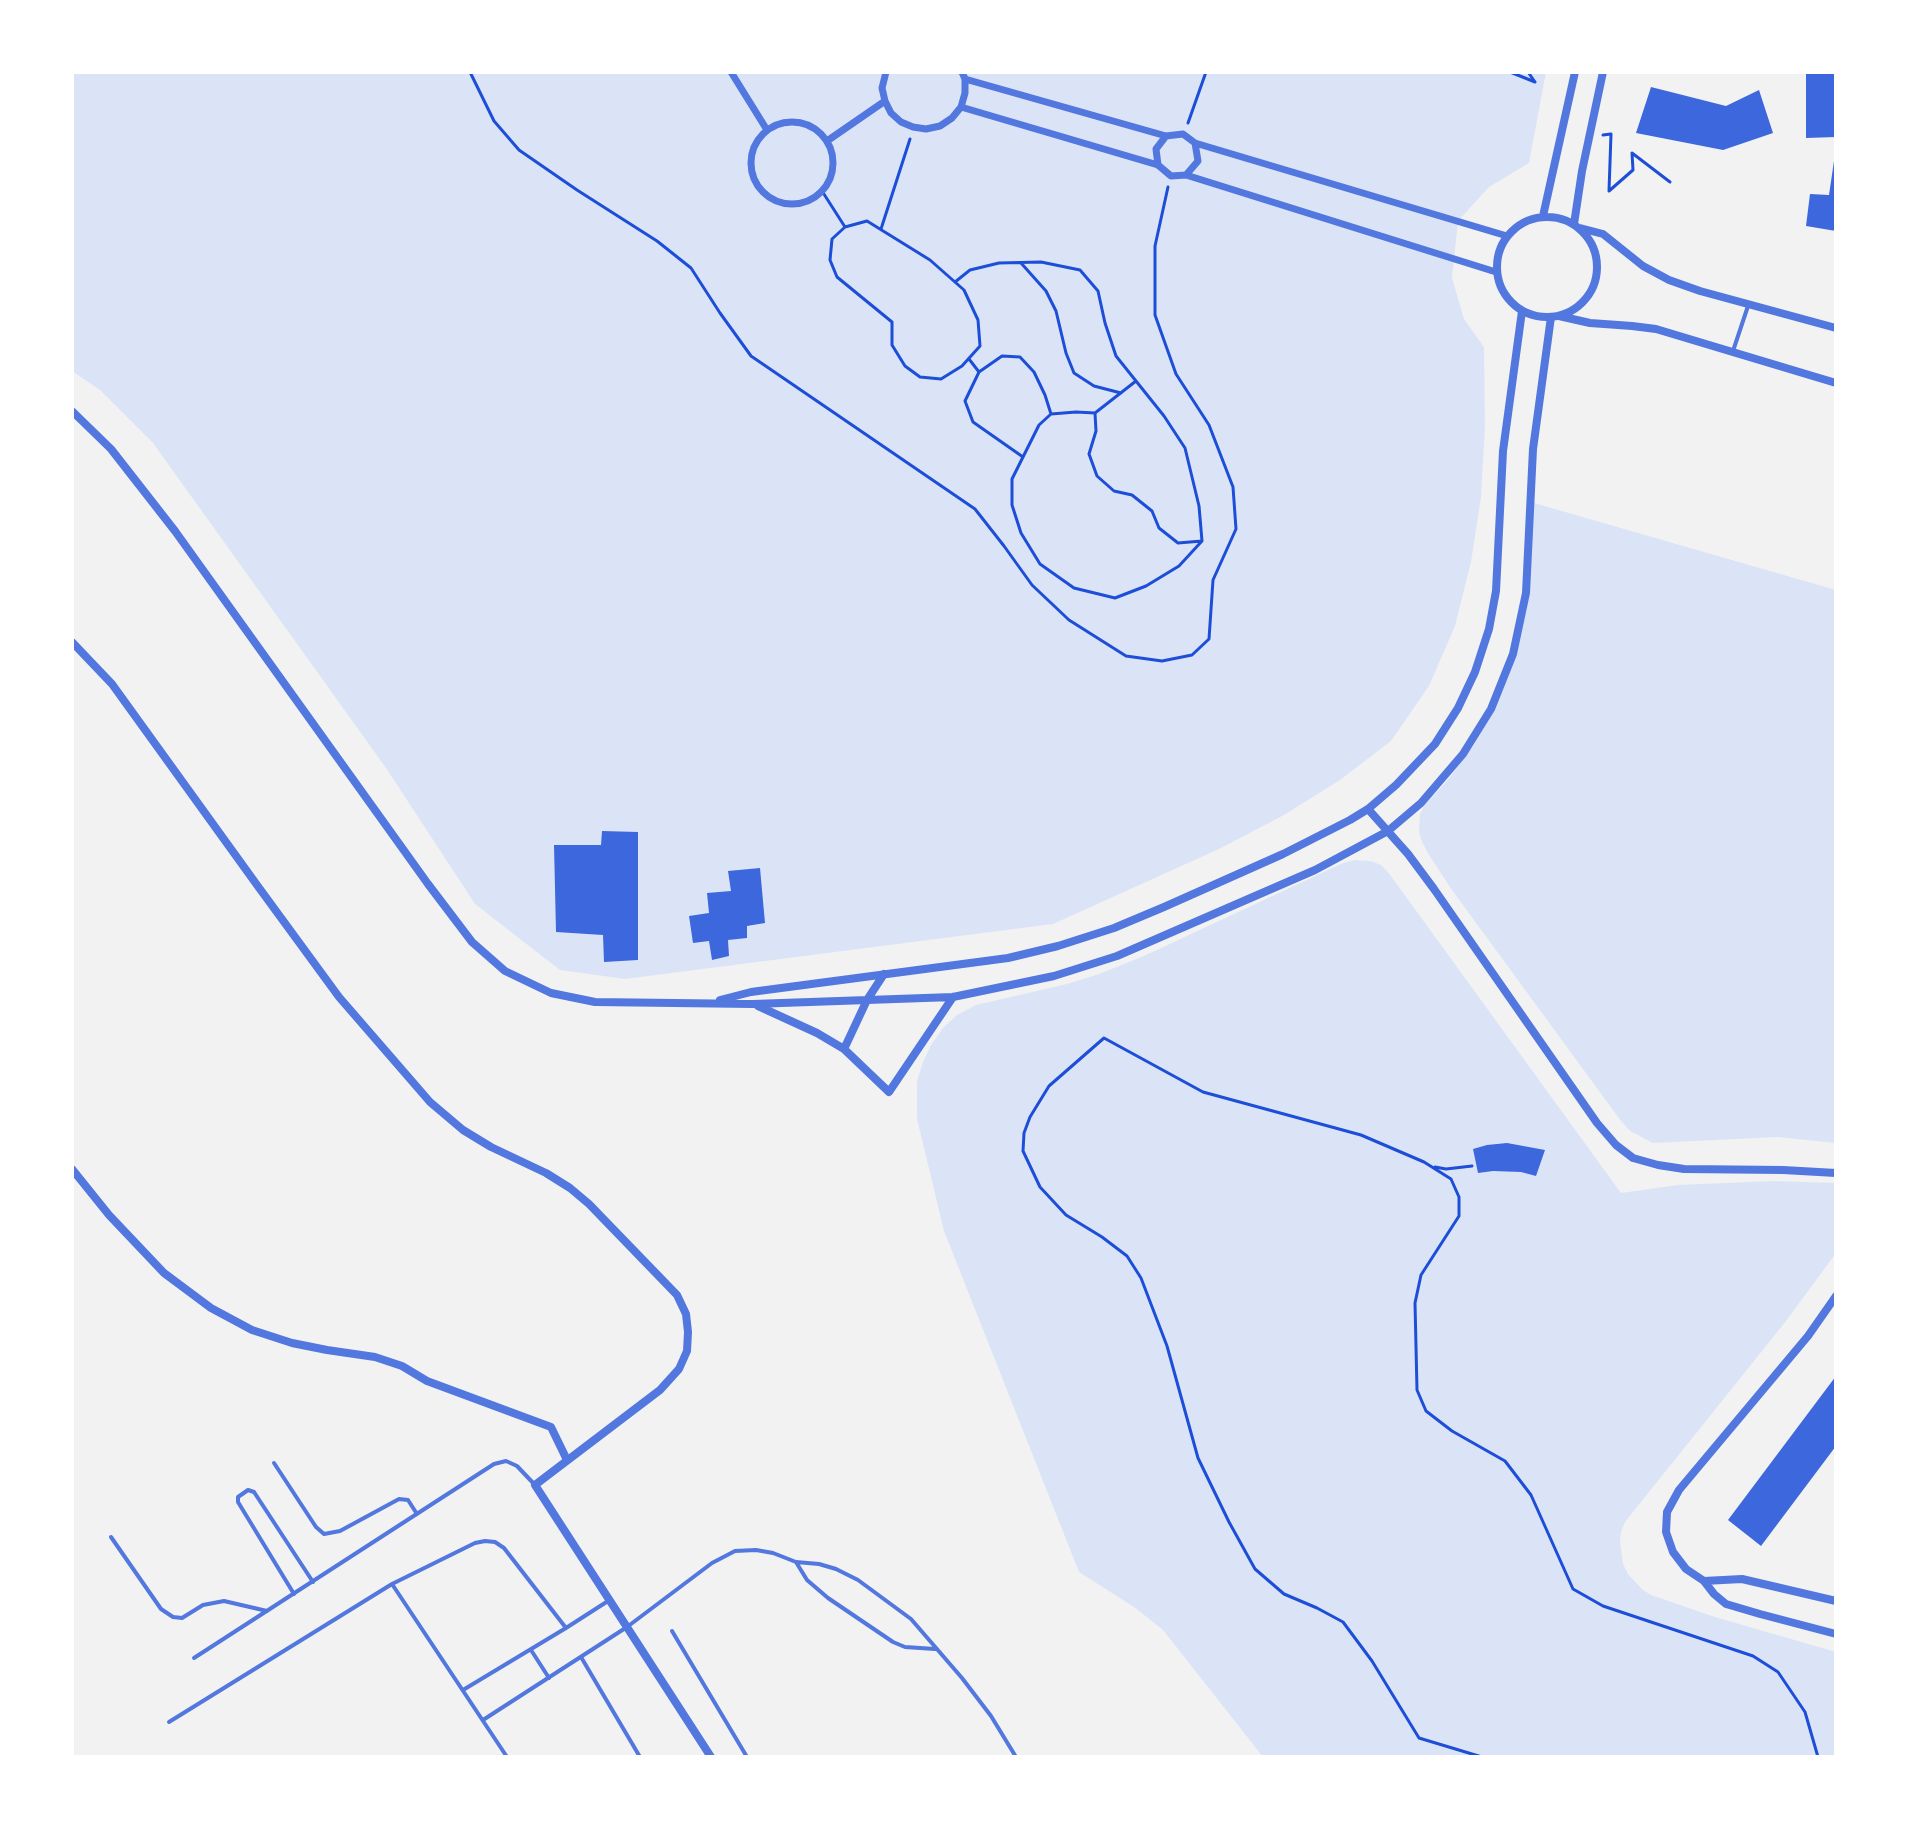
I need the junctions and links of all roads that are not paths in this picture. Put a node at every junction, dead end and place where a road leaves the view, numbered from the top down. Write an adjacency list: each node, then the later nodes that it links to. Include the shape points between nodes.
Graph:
1 (731, 72): 9 (street)
2 (873, 72): 5 (street)
3 (1575, 72): 15 (street)
4 (1603, 72): 16 (street)
5 (885, 74): 7 (street)
6 (964, 76): 8 (street); 10 (street)
7 (885, 101): 8 (street, via 901,122 926,129 940,126); 11 (street)
8 (961, 107): 13 (street)
9 (767, 130): 11 (street, via 806,124); 11 (street, via 752,152 754,179 761,191 785,204 812,199 830,180 832,153)
10 (1166, 136): 12 (street, via 1183,134); 13 (street, via 1156,149)
11 (827, 141)
12 (1195, 143): 14 (street, via 1198,161); 17 (street)
13 (1158, 165): 14 (street, via 1171,176)
14 (1186, 175): 18 (street)
15 (1543, 216): 16 (street); 17 (street, via 1529,219)
16 (1576, 226): 19 (street, via 1614,240 1669,280); 21 (street, via 1596,254 1594,286 1580,305)
17 (1507, 236): 18 (street)
18 (1496, 272): 20 (street, via 1500,288)
19 (1748, 304): 22 (street); 23 (lane)
20 (1522, 311): 21 (street); 27 (street, via 1503,451 1489,629 1475,672 1435,744)
21 (1555, 317): 23 (street, via 1656,329); 28 (street, via 1533,449 1526,593 1513,654 1491,709 1463,754 1421,803)
22 (1836, 328)
23 (1732, 353): 24 (street)
24 (1836, 383)
25 (72, 411): 33 (street, via 111,449 175,531 472,942 505,971 551,993 595,1002)
26 (72, 642): 39 (street, via 112,684 339,997 430,1102 463,1130 570,1188 677,1295 688,1332 679,1369 660,1390)
27 (1368, 809): 28 (street); 29 (street, via 1283,854 1114,928 1008,958)
28 (1388, 831): 31 (street, via 1315,870 1117,956 1054,976); 37 (street, via 1597,1123 1633,1158 1684,1169)
29 (884, 974): 30 (street); 32 (street)
30 (751, 992): 33 (street); 34 (street)
31 (953, 997): 32 (street); 35 (street, via 889,1092)
32 (867, 1000): 34 (street); 35 (street)
33 (711, 1002): 34 (street)
34 (753, 1004): 35 (street)
35 (844, 1049)
36 (72, 1169): 39 (street, via 164,1273 211,1308 292,1343 402,1366 427,1381 551,1427)
37 (1836, 1173)
38 (1836, 1296): 45 (street, via 1679,1490 1667,1512 1673,1552)
39 (567, 1460): 41 (street)
40 (274, 1463): 42 (lane, via 324,1534 340,1531 399,1499 408,1500)
41 (535, 1485): 42 (lane, via 506,1461); 49 (street)
42 (417, 1514): 46 (lane)
43 (111, 1537): 51 (lane, via 161,1609 173,1617 224,1601)
44 (796, 1562): 52 (lane, via 773,1553 735,1551); 56 (lane, via 819,1564 858,1580 911,1619); 56 (lane, via 828,1598 893,1642)
45 (1704, 1581): 50 (street, via 1742,1579); 55 (street, via 1726,1604)
46 (313, 1582): 48 (lane); 48 (lane, via 248,1490 238,1502)
47 (392, 1584): 53 (lane, via 475,1543 495,1542); 61 (lane); 63 (lane)
48 (294, 1594): 51 (lane)
49 (609, 1600): 52 (street); 53 (lane)
50 (1836, 1601)
51 (267, 1611): 59 (lane)
52 (627, 1627): 58 (lane); 66 (street)
53 (566, 1628): 57 (lane)
54 (672, 1631): 67 (lane)
55 (1836, 1634)
56 (936, 1649): 68 (lane, via 991,1716)
57 (531, 1650): 60 (lane); 61 (lane)
58 (581, 1657): 60 (lane); 65 (lane)
59 (194, 1658)
60 (549, 1678): 62 (lane)
61 (463, 1690): 62 (lane)
62 (483, 1720): 64 (lane)
63 (169, 1722)
64 (507, 1757)
65 (640, 1757)
66 (711, 1757)
67 (747, 1757)
68 (1016, 1757)

